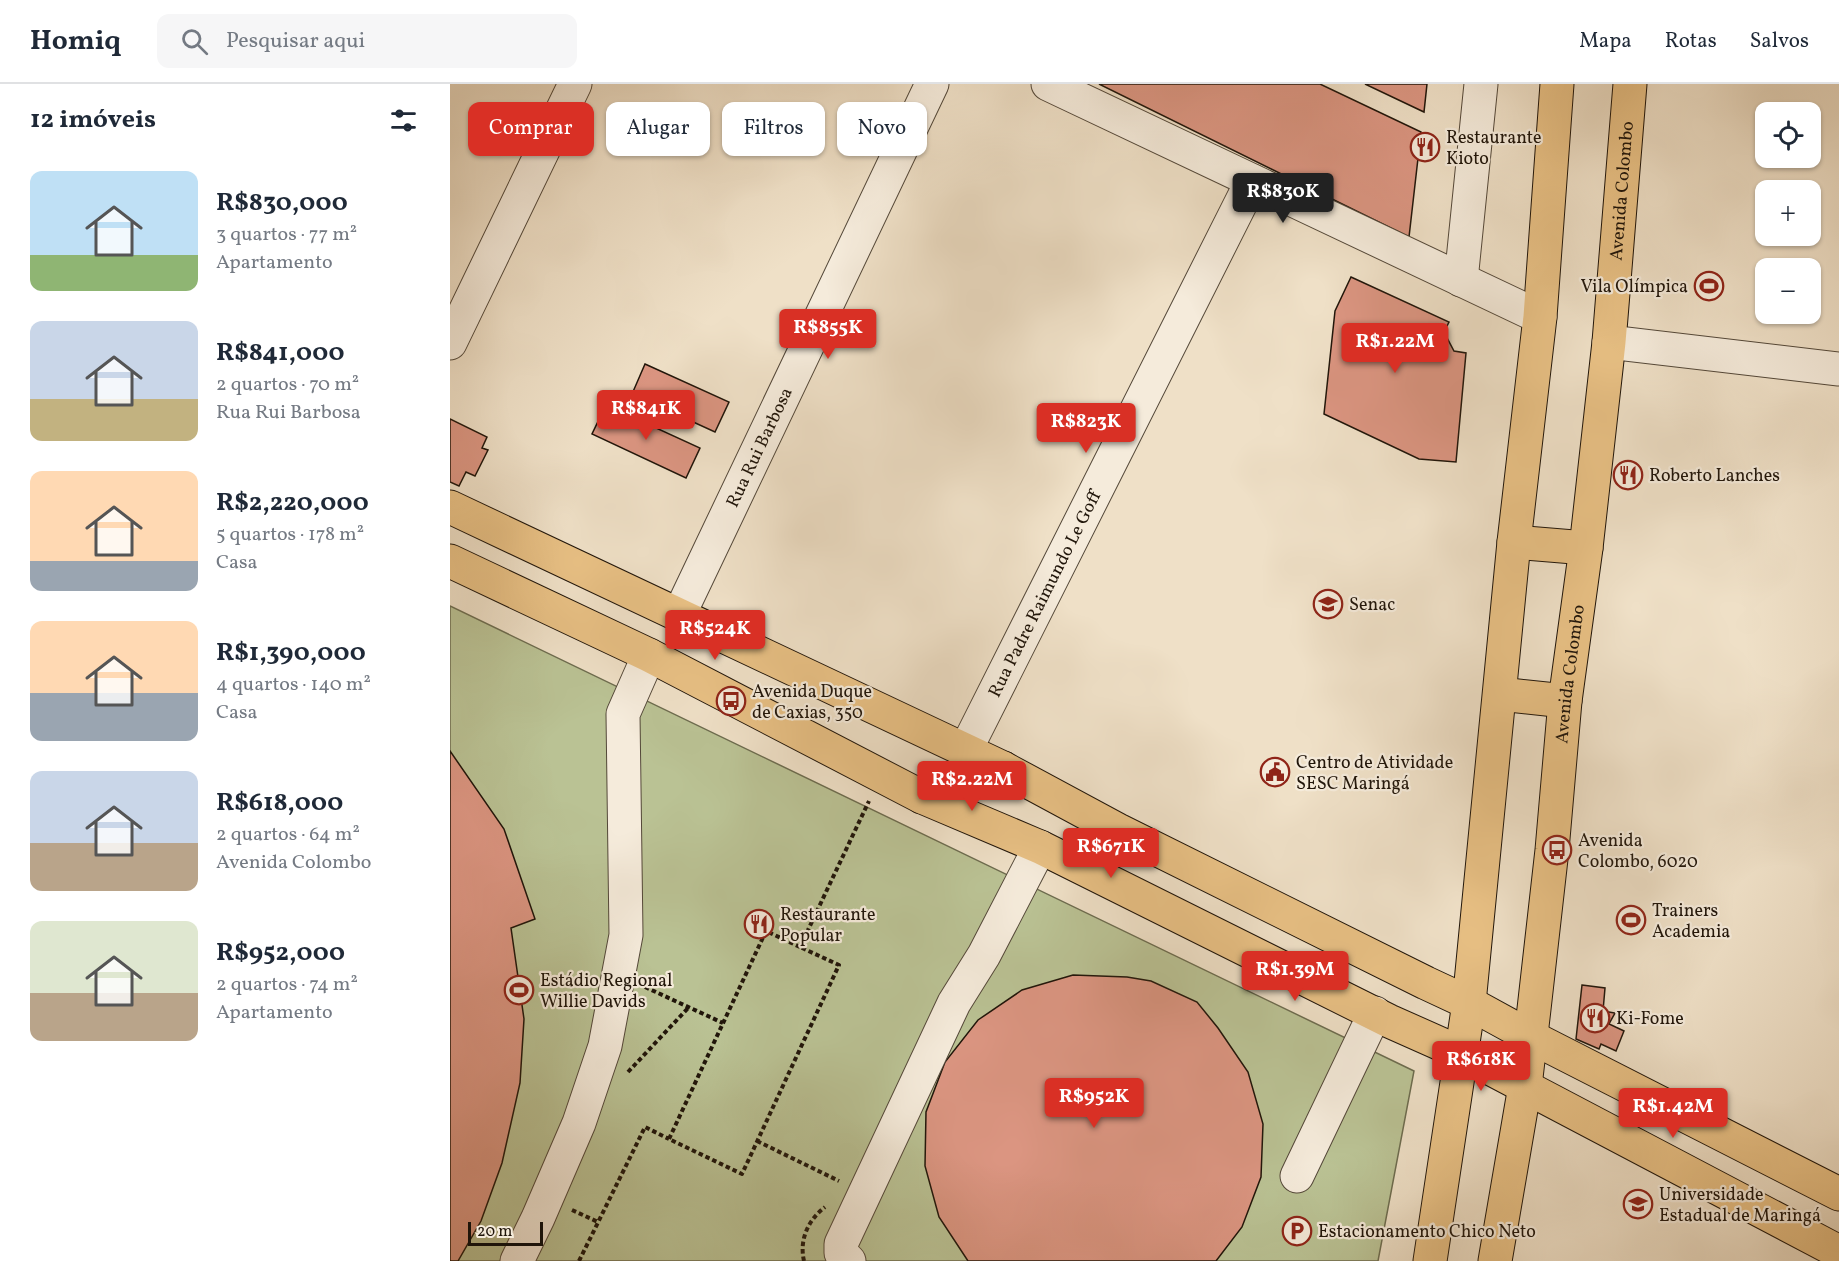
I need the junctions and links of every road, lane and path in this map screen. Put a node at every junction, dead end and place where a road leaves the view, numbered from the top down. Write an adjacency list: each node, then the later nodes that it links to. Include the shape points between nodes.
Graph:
1 (575, 84): 11 (street)
2 (932, 84): 17 (street, Rua Rui Barbosa)
3 (1048, 84): 7 (street)
4 (1480, 84): 8 (street)
5 (1557, 84): 9 (main road)
6 (1630, 84): 10 (main road, Avenida Colombo)
7 (1252, 181): 8 (street); 21 (street, Rua Padre Raimundo Le Goff)
8 (1461, 280): 9 (street)
9 (1540, 317): 14 (main road)
10 (1608, 342): 12 (street); 15 (main road, Avenida Colombo)
11 (450, 343)
12 (1839, 369)
13 (450, 507): 17 (main road)
14 (1514, 542): 15 (main road); 19 (main road)
15 (1586, 548): 20 (main road, Avenida Colombo)
16 (450, 561): 18 (main road)
17 (679, 615): 21 (main road)
18 (649, 655): 23 (main road); 29 (street, via 623,714 626,935)
19 (1500, 694): 20 (main road); 30 (main road)
20 (1565, 701): 34 (main road, Avenida Colombo)
21 (965, 751): 22 (main road)
22 (1003, 768): 24 (main road, via 960,790); 25 (main road)
23 (881, 776): 24 (main road); 28 (path)
24 (922, 797): 26 (main road)
25 (1118, 830): 27 (main road, via 1141,886); 30 (main road)
26 (1041, 847): 27 (main road); 46 (street, via 954,1003 841,1244 841,1253)
27 (1152, 901): 32 (main road)
28 (800, 947): 33 (path, via 766,931); 39 (path, via 839,965)
29 (619, 975): 31 (path); 44 (street, via 605,1046 579,1124)
30 (1469, 1003): 34 (main road); 35 (main road)
31 (689, 1007): 33 (path); 36 (path)
32 (1375, 1013): 35 (main road); 40 (street)
33 (723, 1023): 38 (path)
34 (1531, 1037): 37 (main road, Avenida Colombo); 42 (main road)
35 (1461, 1053): 37 (main road); 47 (main road)
36 (626, 1074)
37 (1525, 1086): 43 (main road); 48 (main road, Avenida Colombo)
38 (669, 1139): 39 (path, via 742,1174); 45 (path, via 645,1127)
39 (757, 1141): 41 (path)
40 (1297, 1176)
41 (840, 1180)
42 (1839, 1194)
43 (1839, 1252)
44 (517, 1261)
45 (579, 1261)
46 (849, 1261)
47 (1430, 1261)
48 (1495, 1261)

